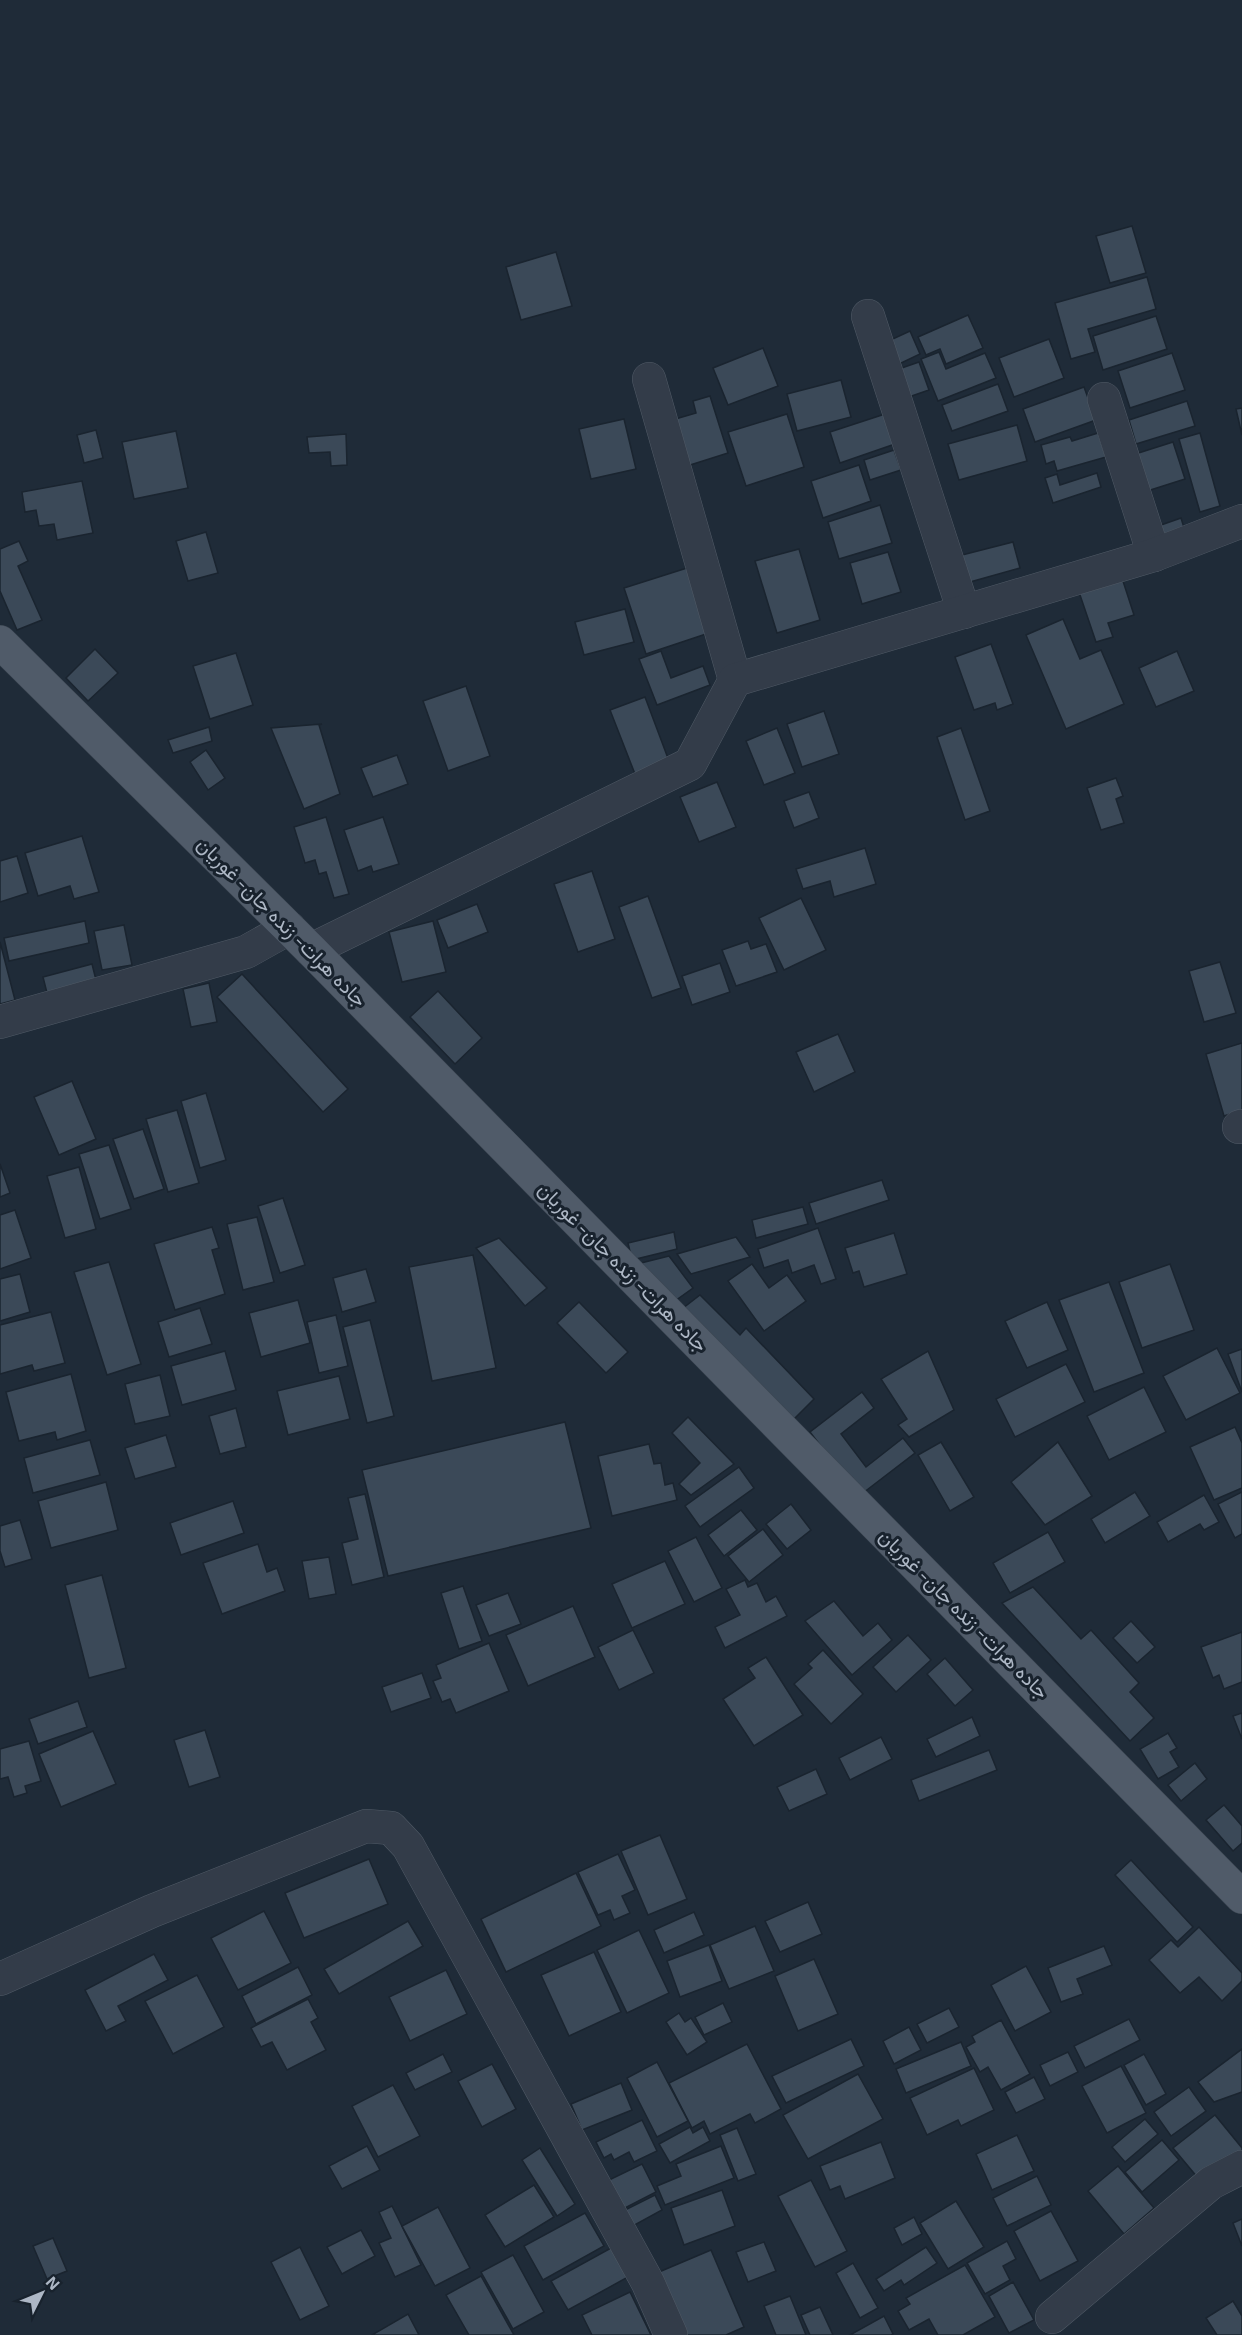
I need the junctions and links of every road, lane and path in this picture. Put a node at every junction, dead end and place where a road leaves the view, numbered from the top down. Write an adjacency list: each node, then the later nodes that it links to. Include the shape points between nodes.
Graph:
1 (868, 316): 6 (street)
2 (649, 379): 8 (street)
3 (1104, 399): 5 (street)
4 (1242, 521): 5 (street)
5 (1154, 555): 6 (street)
6 (964, 612): 8 (street)
7 (0, 642): 9 (main road, جاده هرات- زنده جان- غوریان)
8 (735, 680): 9 (street, via 690,764)
9 (300, 939): 10 (street); 11 (main road, جاده هرات- زنده جان- غوریان)
10 (0, 1022)
11 (1242, 1897)
12 (0, 1979): 15 (street, via 152,1911 366,1826 391,1828 408,1846 532,2070 648,2283)
13 (1242, 2167): 14 (street, via 1211,2184)
14 (1052, 2317)
15 (671, 2335)

